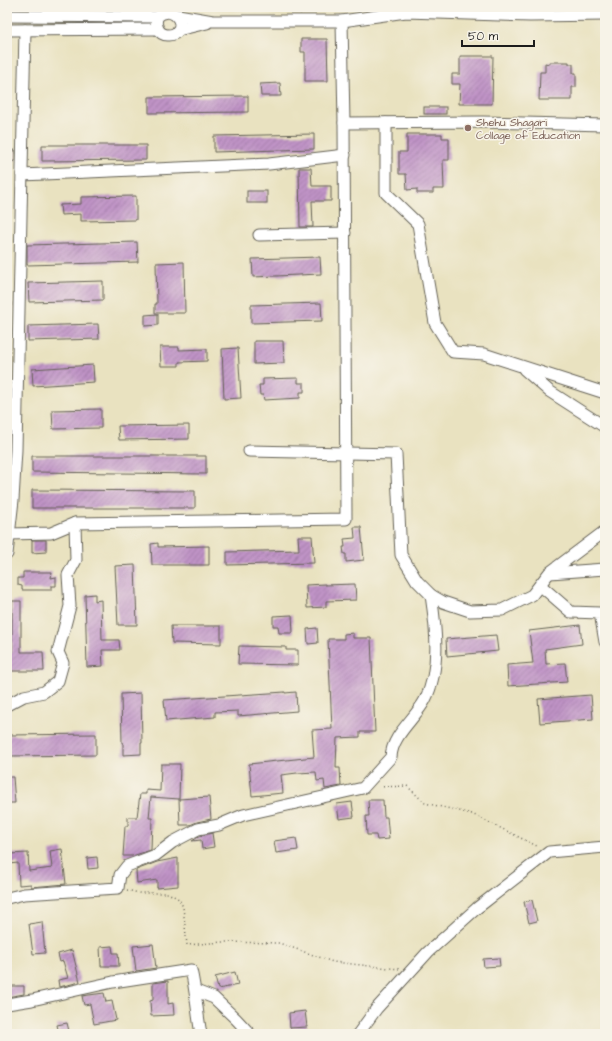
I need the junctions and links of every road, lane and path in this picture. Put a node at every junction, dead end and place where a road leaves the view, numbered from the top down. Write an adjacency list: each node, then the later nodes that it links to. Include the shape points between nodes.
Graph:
1 (163, 12): 2 (street); 4 (street); 7 (street, via 155,23)
2 (178, 15): 5 (street); 10 (street)
3 (605, 15): 6 (street, via 530,16 406,12)
4 (7, 16)
5 (213, 21): 6 (street); 10 (street)
6 (342, 21): 11 (street)
7 (157, 29): 9 (street); 10 (street, via 167,35)
8 (7, 30): 9 (street)
9 (25, 30): 15 (street)
10 (178, 30)
11 (344, 123): 12 (street); 14 (street)
12 (386, 123): 13 (street); 18 (street, via 386,193 418,224 435,324 453,352 484,354)
13 (605, 125)
14 (345, 155): 15 (street, via 269,164); 16 (street)
15 (22, 175): 25 (street, via 16,450)
16 (345, 233): 17 (street); 22 (street)
17 (259, 236)
18 (521, 366): 19 (street); 20 (street, via 549,391)
19 (605, 393)
20 (605, 427)
21 (250, 451): 22 (street)
22 (346, 453): 23 (street, via 346,518); 30 (street, via 396,454 401,555 416,581)
23 (76, 523): 25 (street, via 51,533); 32 (street, via 76,560 68,575 70,606 58,652 63,663 58,681 44,692 24,696)
24 (605, 531): 28 (street)
25 (9, 534): 26 (street)
26 (7, 554)
27 (605, 569): 28 (street)
28 (549, 573): 29 (street)
29 (540, 585): 30 (street, via 532,595 502,610 470,611); 31 (street, via 571,612 600,612)
30 (431, 595): 33 (street, via 436,654 429,691 425,701 398,738 391,757)
31 (605, 642)
32 (7, 705)
33 (363, 788): 35 (path, via 407,786 425,803 472,814); 36 (street, via 244,815 220,825 198,829 173,842 156,855 127,866 120,875)
34 (605, 847): 35 (street)
35 (550, 852): 38 (street, via 477,908)
36 (118, 888): 37 (street, via 24,894); 38 (path, via 139,893 168,893 179,899 183,907 187,945 223,942 279,943 333,962)
37 (7, 898)
38 (412, 970): 43 (street, via 377,1008)
39 (196, 991): 40 (street, via 191,970 113,982); 41 (street); 42 (street, via 214,998)
40 (7, 1004)
41 (201, 1034)
42 (250, 1034)
43 (358, 1034)

